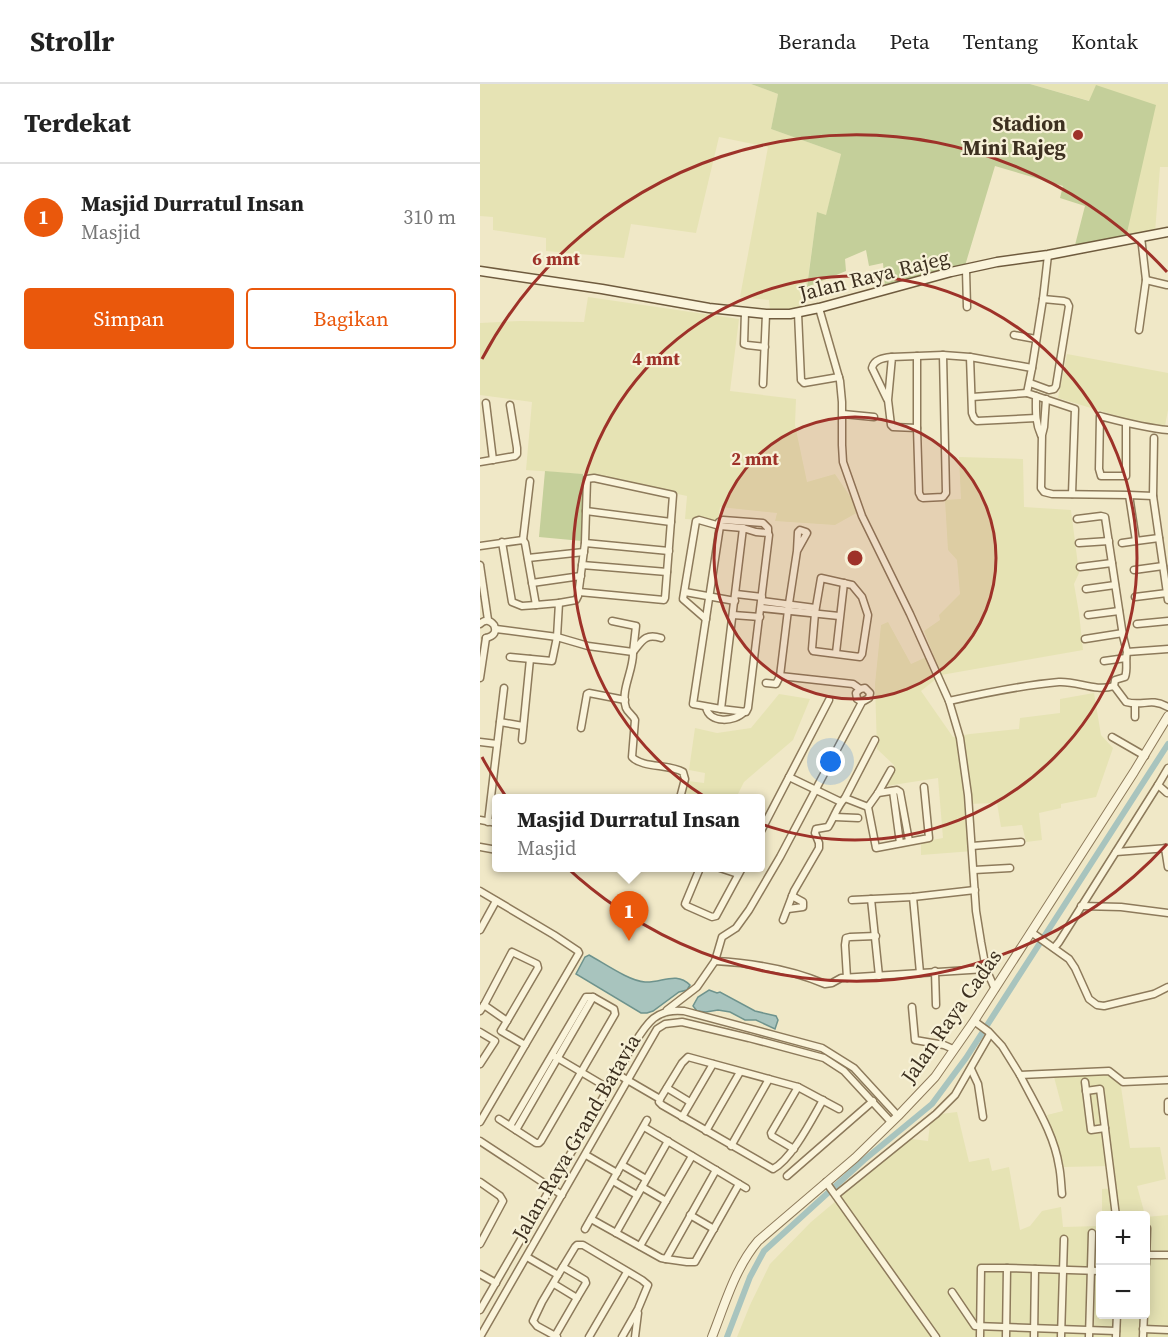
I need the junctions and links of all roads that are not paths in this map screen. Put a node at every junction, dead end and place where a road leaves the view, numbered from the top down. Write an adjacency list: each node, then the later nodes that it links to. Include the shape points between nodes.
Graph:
1 (1168, 232): 2 (main road, Jalan Raya Rajeg)
2 (1141, 237): 3 (main road, Jalan Raya Rajeg); 6 (street)
3 (1048, 255): 4 (main road, Jalan Raya Rajeg); 8 (street)
4 (966, 270): 9 (street); 10 (main road, Jalan Raya Rajeg)
5 (480, 271): 11 (main road, Jalan Raya Rajeg)
6 (1146, 280): 7 (street); 14 (street)
7 (1167, 285)
8 (1043, 299): 16 (street); 24 (street, via 1064,301 1069,306 1056,387 1049,390)
9 (967, 307)
10 (819, 309): 12 (main road, Jalan Raya Rajeg); 23 (street)
11 (745, 312): 13 (main road, Jalan Raya Rajeg); 17 (street, via 744,344)
12 (798, 313): 13 (main road, Jalan Raya Rajeg); 23 (street, via 801,381)
13 (766, 314): 17 (street)
14 (1139, 330)
15 (1014, 335): 16 (street)
16 (1036, 339): 22 (street)
17 (765, 347): 25 (street)
18 (943, 355): 19 (street); 21 (street); 37 (street, via 943,497 920,495)
19 (917, 356): 20 (street); 37 (street)
20 (892, 357): 30 (street); 30 (street, via 880,359 872,368)
21 (970, 357): 22 (street); 28 (street)
22 (1032, 368): 24 (street)
23 (839, 377): 33 (street)
24 (1030, 383): 26 (street)
25 (763, 384)
26 (1027, 393): 27 (street); 28 (street)
27 (1036, 396): 29 (street); 35 (street)
28 (972, 397): 35 (street, via 972,413 977,422)
29 (1046, 399): 39 (street); 44 (street, via 1076,409)
30 (888, 400): 37 (street, via 893,428)
31 (486, 403): 41 (street)
32 (510, 405): 41 (street, via 517,454)
33 (843, 414): 34 (street); 122 (street, via 843,462 862,516)
34 (874, 417)
35 (1036, 418): 39 (street)
36 (1126, 423): 36 (street, via 1126,476 1101,476 1100,416); 38 (street)
37 (917, 428)
38 (1168, 430)
39 (1042, 435): 44 (street, via 1041,488 1049,494)
40 (1154, 438): 46 (street)
41 (493, 460): 42 (street)
42 (480, 462)
43 (530, 481): 54 (street)
44 (1072, 494): 45 (street)
45 (1129, 495): 46 (street); 56 (street)
46 (1153, 496): 53 (street)
47 (586, 511): 49 (street); 49 (street, via 587,479 594,478 673,495); 58 (street)
48 (1077, 519): 55 (street, via 1105,517)
49 (671, 522): 62 (street)
50 (719, 526): 51 (street); 52 (street, via 723,520 763,523); 79 (street, via 696,521); 80 (street)
51 (743, 528): 52 (street); 82 (street)
52 (768, 534): 84 (street)
53 (1159, 538): 56 (street); 69 (street)
54 (523, 540): 57 (street); 65 (street)
55 (1109, 541): 59 (street); 66 (street)
56 (1136, 541): 60 (street)
57 (502, 542): 61 (street); 86 (street, via 512,602)
58 (585, 543): 62 (street); 64 (street)
59 (1079, 543)
60 (1122, 543)
61 (480, 546)
62 (669, 551): 72 (street)
63 (797, 551): 87 (street)
64 (584, 552): 65 (street); 67 (street)
65 (528, 558): 74 (street)
66 (1112, 563): 70 (street); 76 (street)
67 (582, 565): 72 (street); 73 (street)
68 (480, 566): 96 (street)
69 (1163, 566): 71 (street); 81 (street)
70 (1080, 567)
71 (1134, 570)
72 (667, 572): 78 (street, via 663,600)
73 (581, 576): 74 (street); 78 (street)
74 (532, 583): 86 (street)
75 (844, 583): 89 (street, via 821,578); 93 (street); 109 (street, via 854,586 868,617 860,657)
76 (1115, 585): 77 (street); 90 (street)
77 (1086, 589)
78 (579, 592): 85 (street, via 576,600)
79 (685, 592): 80 (street); 95 (street, via 684,599)
80 (710, 596): 82 (street); 95 (street)
81 (1167, 596): 83 (street)
82 (736, 597): 84 (street); 91 (street)
83 (1135, 597)
84 (762, 599): 87 (street); 88 (street)
85 (559, 603): 86 (street); 104 (street)
86 (536, 605)
87 (788, 607): 88 (street); 89 (street); 114 (street)
88 (761, 608): 94 (street)
89 (815, 610): 93 (street); 109 (street, via 812,649)
90 (1119, 611): 92 (street); 102 (street)
91 (733, 615): 94 (street); 127 (street)
92 (1088, 615)
93 (839, 616): 109 (street)
94 (760, 617): 128 (street, via 748,708)
95 (706, 619): 125 (street, via 693,704)
96 (488, 621): 99 (street); 101 (street)
97 (612, 621): 108 (street, via 636,626)
98 (1168, 621): 100 (street)
99 (480, 624)
100 (1137, 624)
101 (496, 629): 103 (street, via 491,637); 104 (street)
102 (1123, 633): 106 (street); 110 (street)
103 (483, 636): 115 (street)
104 (556, 637): 108 (street); 112 (street, via 552,661)
105 (661, 638): 108 (street, via 645,638)
106 (1085, 639)
107 (1168, 649): 110 (street)
108 (633, 652): 120 (street)
109 (836, 653)
110 (1127, 655): 113 (street); 117 (street, via 1125,677 1116,679)
111 (510, 657): 112 (street)
112 (530, 659): 132 (street)
113 (1104, 661)
114 (780, 676): 116 (street, via 776,684); 119 (street, via 853,684)
115 (480, 678)
116 (766, 683)
117 (1114, 686): 122 (street, via 1098,689 1059,682); 124 (street, via 1126,702)
118 (504, 688): 131 (street)
119 (860, 689): 123 (street, via 856,696); 123 (street, via 870,693)
120 (625, 700): 133 (street, via 587,694); 149 (street, via 635,720 633,759 683,772)
121 (829, 700): 142 (street)
122 (949, 701): 161 (street, via 960,738)
123 (862, 702): 145 (street, Jalan Raya Grand Batavia)
124 (1135, 704): 126 (street, via 1153,702); 130 (street)
125 (706, 707): 127 (street); 128 (street, via 709,716 720,719 737,717)
126 (1168, 708)
127 (721, 709): 128 (street)
128 (744, 711)
129 (1168, 716): 139 (street, Jalan Raya Cadas)
130 (1135, 717)
131 (500, 722): 132 (street); 138 (street)
132 (523, 726): 135 (street)
133 (580, 728)
134 (1112, 736): 139 (street)
135 (522, 740)
136 (875, 740): 150 (street)
137 (480, 742): 138 (street)
138 (497, 744): 155 (street)
139 (1145, 756): 182 (street, Jalan Raya Cadas)
140 (1168, 768): 143 (street)
141 (891, 770): 147 (street)
142 (789, 777): 145 (street); 157 (street)
143 (1158, 785): 148 (street); 163 (street)
144 (924, 787): 158 (street, via 929,837)
145 (816, 790): 150 (street); 185 (street, Jalan Raya Grand Batavia, via 749,910 736,928 722,937)
146 (893, 791): 147 (street); 158 (street, via 900,792); 160 (street)
147 (878, 793): 151 (street)
148 (1167, 793)
149 (681, 794)
150 (843, 800): 151 (street); 152 (street)
151 (868, 807): 160 (street, via 876,848)
152 (835, 817): 153 (street); 172 (street, via 828,827 816,829 819,848)
153 (858, 818)
154 (480, 820): 155 (street)
155 (488, 822): 156 (street)
156 (492, 822)
157 (765, 823)
158 (909, 841): 160 (street)
159 (1021, 842): 161 (street)
160 (900, 843)
161 (972, 846): 166 (street)
162 (1167, 848): 163 (street); 164 (street)
163 (1116, 852): 177 (street)
164 (1168, 867)
165 (1010, 868): 166 (street)
166 (974, 870): 170 (street)
167 (698, 872): 169 (street, via 685,904 712,917)
168 (733, 872): 169 (street)
169 (738, 874)
170 (975, 890): 173 (street); 186 (street)
171 (480, 891): 176 (street)
172 (792, 896): 178 (street); 178 (street, via 803,902 803,907)
173 (913, 897): 174 (street); 188 (street)
174 (872, 899): 175 (street); 183 (street)
175 (852, 900)
176 (496, 901): 181 (street); 206 (street, via 579,952)
177 (1081, 906): 179 (street); 184 (street)
178 (788, 909): 180 (street)
179 (1168, 913)
180 (783, 920)
181 (480, 930)
182 (1034, 934): 184 (street); 192 (street, Jalan Raya Cadas)
183 (876, 936): 189 (street); 190 (street, via 846,938)
184 (1051, 946): 191 (street, via 1073,964 1089,999 1097,1005 1154,994)
185 (715, 962): 190 (street, via 747,963 825,984); 197 (street, Jalan Raya Grand Batavia, via 697,987)
186 (986, 969): 187 (street); 192 (street)
187 (936, 971): 188 (street); 194 (street)
188 (920, 973): 189 (street)
189 (879, 975): 190 (street)
190 (847, 978)
191 (1168, 987)
192 (995, 989): 201 (street, Jalan Raya Cadas)
193 (593, 997): 208 (street, via 586,997); 209 (street); 213 (street, via 614,1009 615,1014)
194 (936, 1005)
195 (912, 1007): 207 (street, via 915,1040)
196 (482, 1008): 199 (street); 199 (street, via 512,952 537,964 538,969)
197 (664, 1012): 198 (street, via 677,1010); 215 (street, Jalan Raya Grand Batavia, via 644,1028)
198 (694, 1015): 200 (street); 235 (street, via 822,1048 854,1068)
199 (507, 1021): 202 (street)
200 (692, 1024): 218 (street, Jalan Raya Grand Batavia, via 675,1022 657,1029); 227 (street, Jalan Raya Grand Batavia, via 824,1058 844,1071)
201 (977, 1024): 204 (street); 207 (street, Jalan Raya Cadas)
202 (501, 1030): 205 (street); 206 (street)
203 (480, 1032): 205 (street)
204 (990, 1033): 212 (street); 216 (street)
205 (495, 1041): 210 (street)
206 (525, 1045): 237 (street)
207 (953, 1049): 235 (street, Jalan Raya Cadas, via 934,1077)
208 (551, 1054): 209 (street); 238 (street)
209 (558, 1058): 213 (street); 241 (street)
210 (480, 1064)
211 (713, 1064): 214 (street); 223 (street, via 684,1059); 228 (street)
212 (971, 1069): 233 (street, via 978,1084); 261 (street, via 955,1095 936,1114)
213 (582, 1072): 222 (street); 241 (street, via 539,1143)
214 (740, 1072): 217 (street); 242 (street)
215 (617, 1074): 218 (street); 222 (street, Jalan Raya Grand Batavia)
216 (1020, 1075): 219 (street, via 1110,1071 1123,1082); 262 (street, via 1054,1147)
217 (769, 1079): 221 (street); 245 (street)
218 (628, 1080): 225 (street); 247 (street, Jalan Raya Grand Batavia)
219 (1168, 1080)
220 (1085, 1082): 224 (street)
221 (798, 1087): 226 (street); 246 (street, via 771,1133)
222 (608, 1088): 259 (street, Jalan Raya Grand Batavia)
223 (667, 1088): 225 (street); 228 (street)
224 (1086, 1091): 240 (street, via 1100,1089); 240 (street, via 1091,1130)
225 (660, 1099): 232 (street, via 662,1105)
226 (823, 1100): 230 (street); 246 (street)
227 (873, 1101): 235 (street, Jalan Raya Grand Batavia); 252 (street)
228 (690, 1102): 232 (street)
229 (1168, 1102): 231 (street)
230 (839, 1109)
231 (1168, 1111)
232 (682, 1117): 242 (street)
233 (983, 1117)
234 (499, 1119): 238 (street)
235 (895, 1119): 255 (street, Jalan Raya Cadas)
236 (647, 1120): 239 (street)
237 (480, 1122)
238 (510, 1126): 241 (street)
239 (644, 1127): 244 (street); 249 (street)
240 (1105, 1128): 266 (street)
241 (516, 1130)
242 (706, 1131): 245 (street)
243 (480, 1141): 259 (street)
244 (668, 1141): 248 (street); 253 (street)
245 (731, 1146): 246 (street, via 773,1168)
246 (794, 1149)
247 (586, 1155): 251 (street); 264 (street, Jalan Raya Grand Batavia)
248 (692, 1156): 250 (street); 265 (street)
249 (622, 1165): 251 (street); 253 (street)
250 (716, 1170): 257 (street); 267 (street)
251 (617, 1173): 254 (street)
252 (787, 1176)
253 (646, 1179): 258 (street)
254 (613, 1181): 263 (street); 268 (street)
255 (827, 1183): 261 (street); 311 (street, Jalan Raya Cadas, via 750,1251)
256 (481, 1184): 274 (street, via 503,1201)
257 (740, 1184): 260 (street); 270 (street)
258 (642, 1187): 263 (street); 265 (street)
259 (551, 1188): 264 (street); 289 (street, Jalan Raya Grand Batavia)
260 (746, 1188)
261 (834, 1193): 312 (street)
262 (1062, 1194)
263 (637, 1195): 271 (street)
264 (562, 1196): 278 (street, Jalan Raya Grand Batavia)
265 (666, 1201): 275 (street)
266 (1115, 1211)
267 (690, 1215): 270 (street); 279 (street)
268 (591, 1218): 269 (street); 271 (street)
269 (585, 1229)
270 (714, 1229): 279 (street, via 695,1262)
271 (616, 1233): 275 (street)
272 (1092, 1233): 284 (street)
273 (1064, 1239): 283 (street)
274 (480, 1244)
275 (640, 1246): 279 (street)
276 (1150, 1255): 277 (street)
277 (1168, 1255)
278 (527, 1257): 288 (street); 307 (street, Jalan Raya Grand Batavia)
279 (666, 1259)
280 (563, 1267): 286 (street, via 580,1245); 288 (street); 293 (street, via 585,1280)
281 (1007, 1268): 282 (street); 298 (street, via 981,1268); 299 (street)
282 (1035, 1269): 283 (street); 300 (street)
283 (1063, 1269): 284 (street); 301 (street)
284 (1091, 1271): 285 (street); 303 (street)
285 (1096, 1271)
286 (627, 1272): 295 (street, via 648,1285); 308 (street)
287 (480, 1275): 289 (street)
288 (558, 1275): 290 (street)
289 (496, 1283): 294 (street, Jalan Raya Grand Batavia)
290 (554, 1284): 293 (street); 306 (street, via 533,1321)
291 (952, 1292): 298 (street, via 975,1326)
292 (480, 1296): 294 (street)
293 (577, 1298): 306 (street)
294 (487, 1299): 296 (street, Jalan Raya Grand Batavia)
295 (639, 1309): 309 (street); 310 (street)
296 (480, 1310)
297 (1117, 1319): 305 (street)
298 (980, 1326): 299 (street); 313 (street)
299 (1007, 1327): 300 (street); 314 (street)
300 (1034, 1328): 301 (street); 315 (street)
301 (1061, 1329): 303 (street); 316 (street)
302 (1168, 1330): 304 (street)
303 (1089, 1333): 305 (street)
304 (1143, 1333)
305 (1116, 1334)
306 (556, 1336)
307 (480, 1337)
308 (588, 1337)
309 (622, 1337)
310 (635, 1337)
311 (712, 1337)
312 (936, 1337)
313 (980, 1337)
314 (1006, 1337)
315 (1034, 1337)
316 (1061, 1337)

